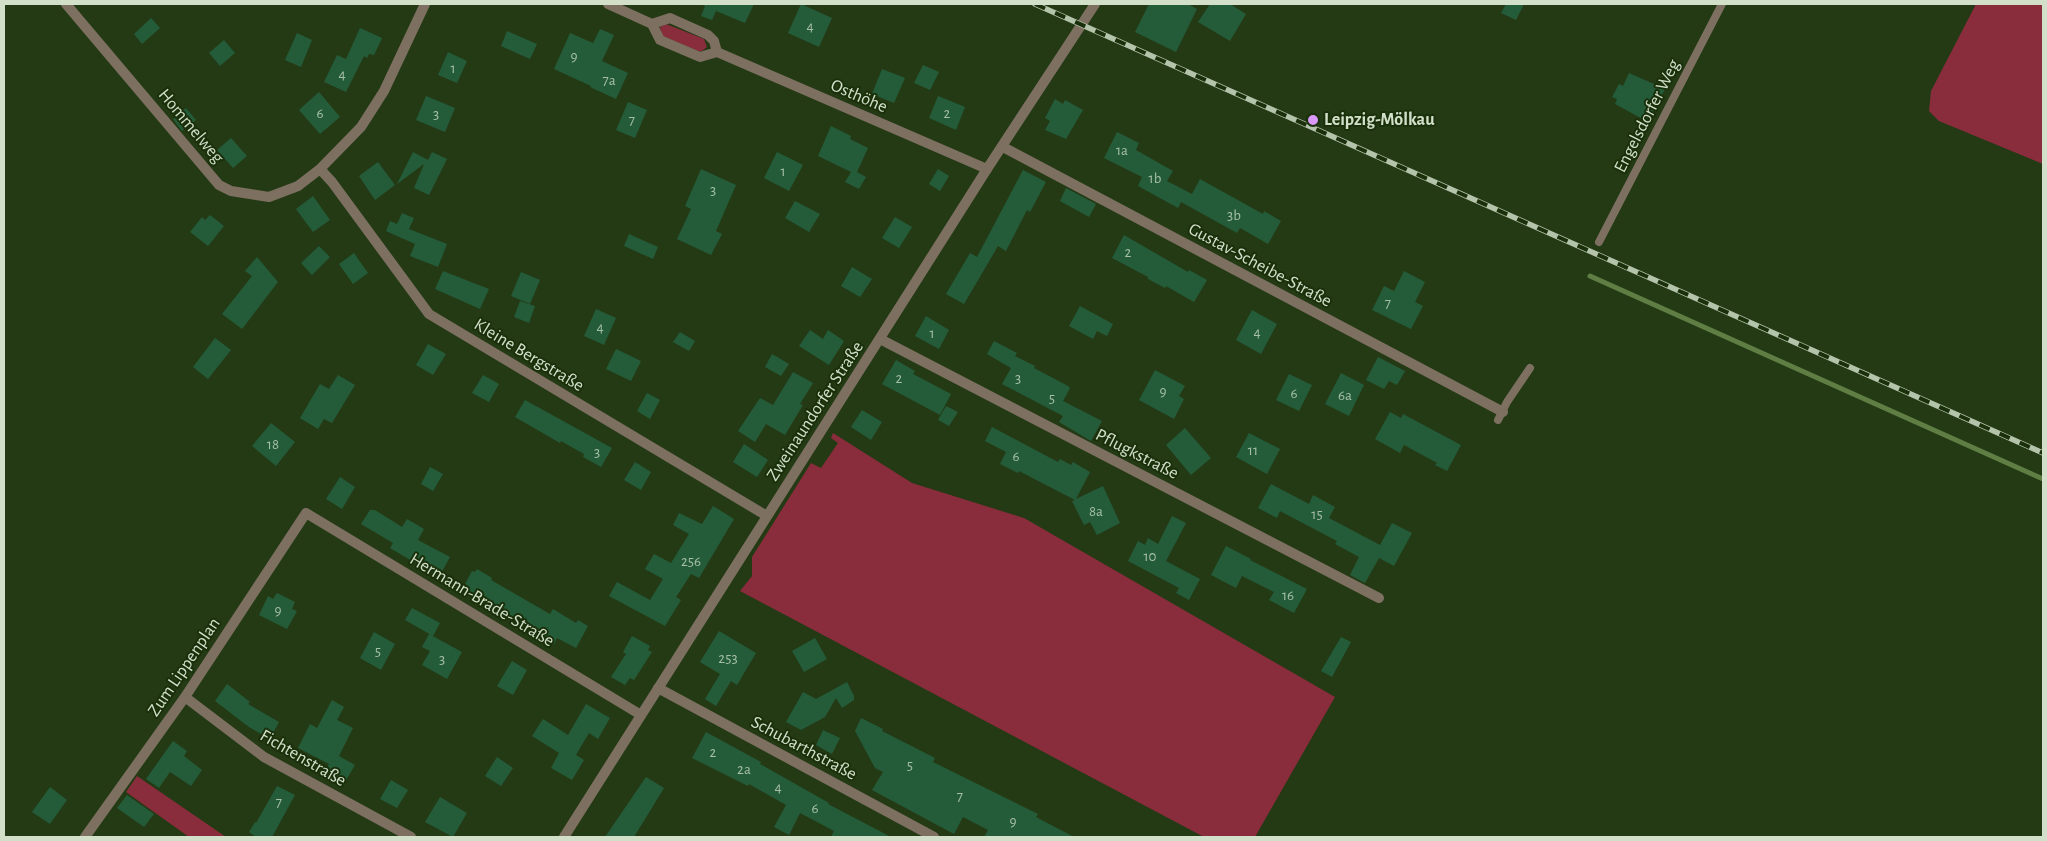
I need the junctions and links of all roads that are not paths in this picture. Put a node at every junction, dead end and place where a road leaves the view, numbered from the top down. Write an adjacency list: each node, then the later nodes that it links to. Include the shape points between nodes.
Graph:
1 (66, 4): 9 (street, Hommelweg, via 219,185 231,191 268,197 298,186)
2 (425, 4): 9 (street, Hommelweg, via 374,110)
3 (608, 4): 6 (street, Osthöhe)
4 (1095, 4): 8 (street, Zweinaundorfer Straße)
5 (1722, 4): 11 (lane, Engelsdorfer Weg)
6 (652, 24): 7 (street, Osthöhe, via 660,40 700,57); 7 (street, via 670,18 708,35)
7 (717, 52): 10 (street, Osthöhe)
8 (1003, 147): 10 (street, Zweinaundorfer Straße); 14 (street, Gustav-Scheibe-Straße)
9 (320, 169): 16 (street, Kleine Bergstraße, via 429,314)
10 (988, 170): 12 (street, Zweinaundorfer Straße)
11 (1599, 242)
12 (880, 339): 16 (street, Zweinaundorfer Straße); 17 (street, Pflugkstraße)
13 (1530, 368): 14 (lane)
14 (1500, 416)
15 (306, 513): 19 (street, Zum Lippenplan); 20 (street, Hermann-Brade-Straße)
16 (767, 516): 18 (street, Zweinaundorfer Straße)
17 (1379, 598)
18 (658, 688): 20 (street, Zweinaundorfer Straße); 24 (street, Schubarthstraße)
19 (185, 697): 21 (street, Zum Lippenplan); 22 (street, Fichtenstraße, via 264,757)
20 (641, 715): 23 (street, Zweinaundorfer Straße)
21 (86, 837)
22 (411, 837)
23 (564, 837)
24 (934, 837)

